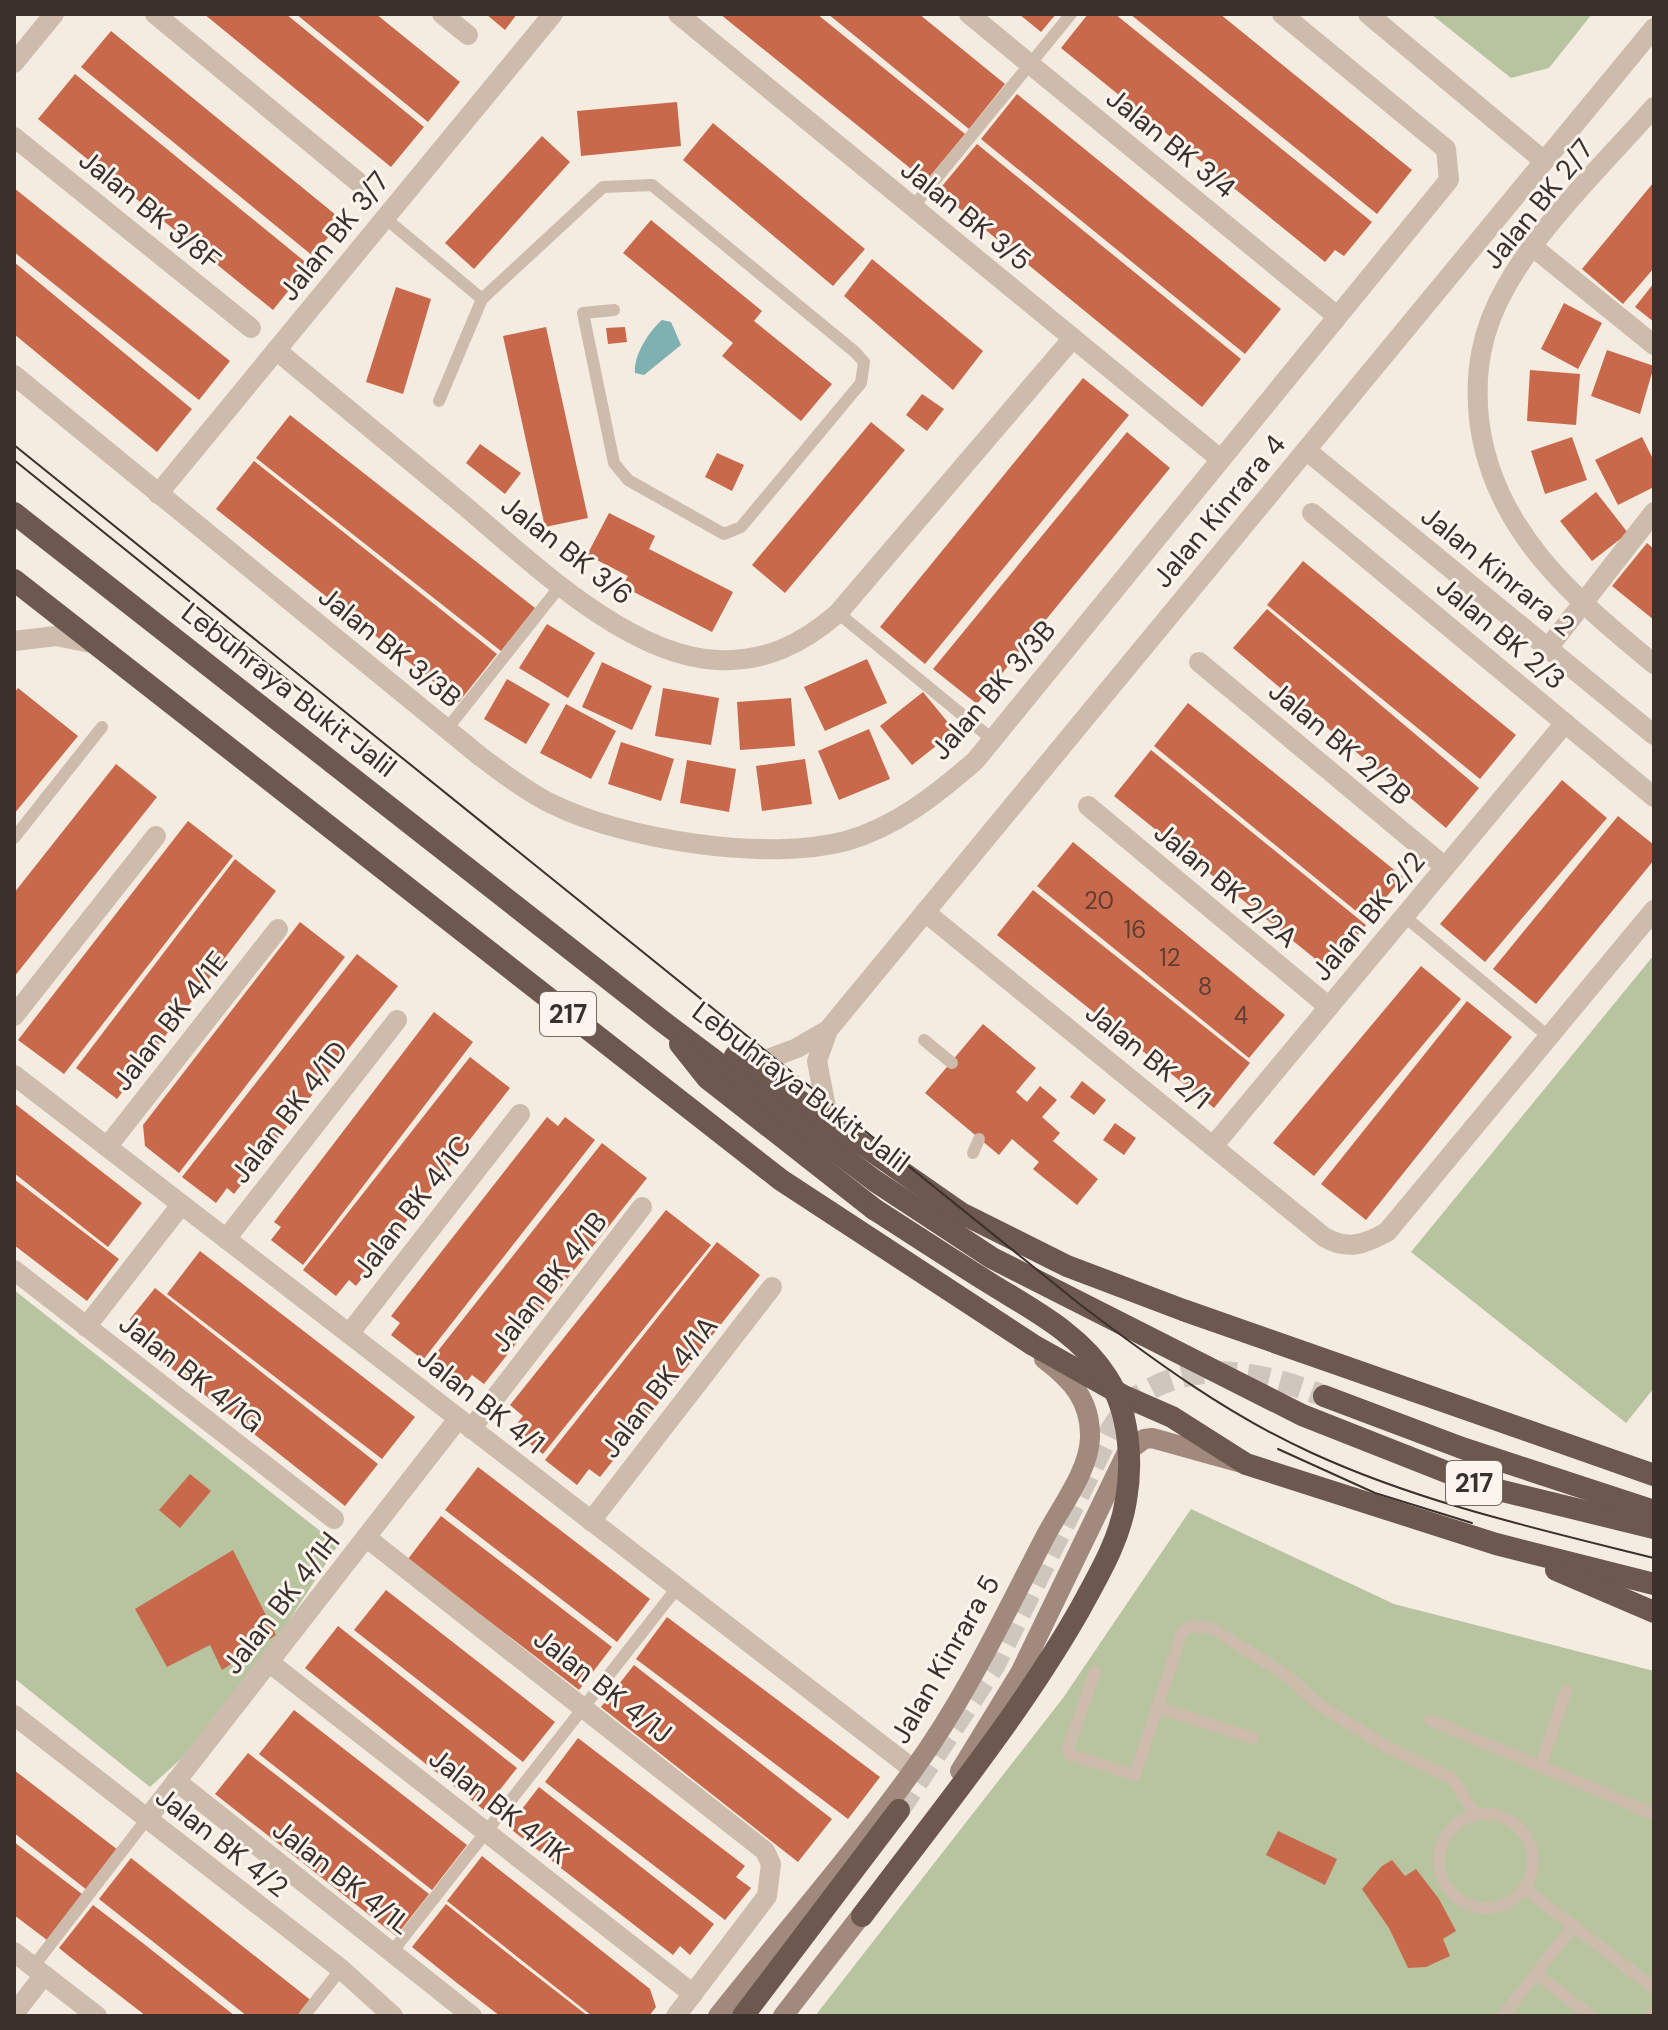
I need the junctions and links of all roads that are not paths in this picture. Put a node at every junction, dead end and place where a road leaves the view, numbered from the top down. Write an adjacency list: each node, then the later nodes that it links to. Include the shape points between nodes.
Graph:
1 (54, 14): 12 (street)
2 (155, 14): 17 (street)
3 (442, 14): 11 (street)
4 (553, 14): 19 (street, Jalan BK 3/7)
5 (678, 14): 18 (street, Jalan BK 3/5)
6 (969, 14): 13 (street, Jalan BK 3/4)
7 (1071, 14): 13 (lane)
8 (1282, 14): 23 (street, Jalan BK 3/3B, via 1446,149 1449,180)
9 (1368, 14): 16 (street)
10 (1654, 28): 16 (street, Jalan Kinrara 4)
11 (468, 35)
12 (14, 63)
13 (1030, 64): 18 (lane); 23 (street, Jalan BK 3/4)
14 (1654, 107): 20 (street, Jalan BK 2/7)
15 (14, 137): 24 (street, Jalan BK 3/8F)
16 (1544, 161): 30 (street, Jalan Kinrara 4)
17 (358, 182)
18 (913, 207): 25 (street, Jalan BK 3/5)
19 (385, 218): 21 (lane); 27 (street, Jalan BK 3/7)
20 (1533, 247): 26 (street); 38 (street, Jalan BK 2/7, via 1489,319 1476,391 1480,428 1499,496 1515,527)
21 (482, 299): 22 (lane, via 603,187 652,185 855,352 864,362 861,383 741,527 724,534 628,480 614,463 583,313); 29 (lane)
22 (614, 310)
23 (1337, 316): 31 (street, Jalan BK 3/3B)
24 (251, 328)
25 (1073, 338): 31 (street, Jalan BK 3/5); 39 (street, Jalan BK 3/6)
26 (1654, 345)
27 (276, 350): 32 (street, Jalan BK 3/7); 37 (street, Jalan BK 3/6)
28 (14, 375): 32 (street, Jalan BK 3/3B)
29 (439, 401)
30 (1306, 450): 42 (street, Jalan Kinrara 2); 56 (street, Jalan Kinrara 4)
31 (1219, 458): 49 (street, Jalan BK 3/3B)
32 (158, 494): 47 (street, Jalan BK 3/3B)
33 (1654, 512): 38 (street)
34 (14, 513): 59 (highway, Lebuhraya Bukit Jalil / 217)
35 (1312, 513): 45 (street, Jalan BK 2/3)
36 (14, 580): 41 (highway, 217)
37 (561, 585): 39 (street, Jalan BK 3/6, via 646,640 715,660 783,651); 47 (lane)
38 (1582, 604): 42 (street); 44 (street, Jalan BK 2/7)
39 (838, 613): 49 (lane)
40 (14, 641): 41 (street, via 56,636)
41 (91, 643): 81 (highway, 217, via 781,1180)
42 (1548, 648): 48 (street, Jalan Kinrara 2)
43 (1199, 662): 54 (street, Jalan BK 2/2B)
44 (1654, 664)
45 (1565, 723): 50 (street, Jalan BK 2/3); 54 (street, Jalan BK 2/2)
46 (102, 727): 53 (lane)
47 (447, 729): 49 (street, Jalan BK 3/3B, via 551,804 671,840 762,848 846,841 885,826 945,787)
48 (1654, 735)
49 (993, 740)
50 (1654, 797)
51 (1088, 806): 60 (street, Jalan BK 2/2A)
52 (156, 836): 61 (street)
53 (14, 838)
54 (1445, 867): 57 (street, Jalan BK 2/2)
55 (1654, 910): 65 (street)
56 (925, 912): 64 (street, Jalan Kinrara 4); 73 (street, Jalan BK 2/1)
57 (1404, 916): 60 (street, Jalan BK 2/2); 65 (lane)
58 (278, 929): 74 (street, Jalan BK 4/1E)
59 (606, 976): 63 (highway, Lebuhraya Bukit Jalil / 217); 68 (highway, via 645,992)
60 (1329, 1007): 73 (street, Jalan BK 2/2)
61 (14, 1016)
62 (397, 1020): 78 (street, Jalan BK 4/1D)
63 (662, 1021): 91 (highway, Lebuhraya Bukit Jalil / 217, via 923,1215 992,1258 1302,1415 1482,1486); 114 (highway, bridge, via 707,1078 874,1209 1045,1316 1108,1379 1127,1433 1127,1500 1099,1575 1043,1674)
64 (828, 1030): 68 (street, Jalan Kinrara 4); 71 (street, Jalan Kinrara 4, via 817,1061)
65 (1549, 1037): 73 (street, Jalan BK 2/1, via 1387,1232 1362,1245 1336,1244)
66 (924, 1040): 67 (lane)
67 (952, 1063)
68 (749, 1066): 71 (highway)
69 (14, 1075): 74 (street, Jalan BK 4/1)
70 (520, 1114): 83 (street, Jalan BK 4/1C)
71 (829, 1123): 87 (highway, via 961,1213 1067,1266)
72 (979, 1139): 75 (lane)
73 (1214, 1145)
74 (107, 1147): 76 (street, Jalan BK 4/1)
75 (973, 1153)
76 (181, 1205): 78 (street, Jalan BK 4/1); 82 (street)
77 (642, 1207): 85 (street, Jalan BK 4/1B)
78 (226, 1239): 83 (street, Jalan BK 4/1)
79 (14, 1270): 82 (street, Jalan BK 4/1G)
80 (772, 1287): 90 (street, Jalan BK 4/1A)
81 (994, 1320): 86 (highway, 217, via 1072,1368 1172,1417); 106 (main road, Jalan Kinrara 5, via 1065,1375 1081,1394 1090,1441 999,1626)
82 (86, 1327): 89 (street, Jalan BK 4/1G)
83 (349, 1334): 85 (street, Jalan BK 4/1)
84 (1324, 1396): 88 (highway)
85 (465, 1424): 90 (street, Jalan BK 4/1); 92 (street, Jalan BK 4/1H)
86 (1246, 1464): 93 (highway, 217); 114 (main road, via 1152,1438 1127,1452 991,1725)
87 (1654, 1475)
88 (1654, 1511)
89 (334, 1519)
90 (591, 1521): 95 (street, Jalan BK 4/1)
91 (1654, 1528)
92 (367, 1538): 97 (street, Jalan BK 4/1H); 100 (street, Jalan BK 4/1J)
93 (1496, 1544): 94 (highway, 217); 96 (highway)
94 (1654, 1584)
95 (677, 1588): 100 (lane); 106 (street, Jalan BK 4/1)
96 (1654, 1612)
97 (270, 1663): 107 (street, Jalan BK 4/1H); 112 (street, Jalan BK 4/1K)
98 (1095, 1672): 101 (lane, via 1070,1755 1135,1775)
99 (1566, 1691): 105 (lane)
100 (584, 1707): 112 (lane); 122 (street, Jalan BK 4/1J, via 753,1838 771,1864 767,1896)
101 (1159, 1708): 104 (lane); 110 (lane, via 1182,1632 1190,1626 1212,1628 1289,1677 1315,1702 1387,1747 1453,1779)
102 (14, 1715): 111 (street, Jalan BK 4/2)
103 (1430, 1720): 105 (lane)
104 (1253, 1738)
105 (1541, 1764): 109 (lane)
106 (914, 1770): 129 (main road, Jalan Kinrara 5)
107 (176, 1781): 111 (street, Jalan BK 4/1H); 117 (street, Jalan BK 4/1L)
108 (899, 1810): 130 (highway)
109 (1654, 1814)
110 (1476, 1815): 113 (lane, via 1504,1817 1525,1835 1533,1862); 113 (lane, via 1451,1828 1443,1840 1438,1867 1442,1881 1461,1902 1488,1909 1502,1906)
111 (146, 1820): 118 (street, Jalan BK 4/2); 119 (lane)
112 (486, 1832): 117 (lane); 122 (street, Jalan BK 4/1K)
113 (1525, 1889): 115 (lane)
114 (862, 1916): 131 (main road)
115 (1574, 1925): 120 (lane); 121 (lane)
116 (14, 1952): 119 (street)
117 (392, 1952): 127 (street, Jalan BK 4/1L)
118 (341, 1969): 125 (lane); 126 (street, Jalan BK 4/2)
119 (38, 1971): 123 (street); 124 (street)
120 (1536, 1974): 132 (lane); 133 (lane)
121 (1654, 1988)
122 (693, 1994): 128 (street)
123 (14, 2014)
124 (97, 2016)
125 (304, 2016)
126 (393, 2016)
127 (472, 2016)
128 (676, 2016)
129 (718, 2016)
130 (743, 2016)
131 (783, 2016)
132 (1503, 2016)
133 (1591, 2016)

